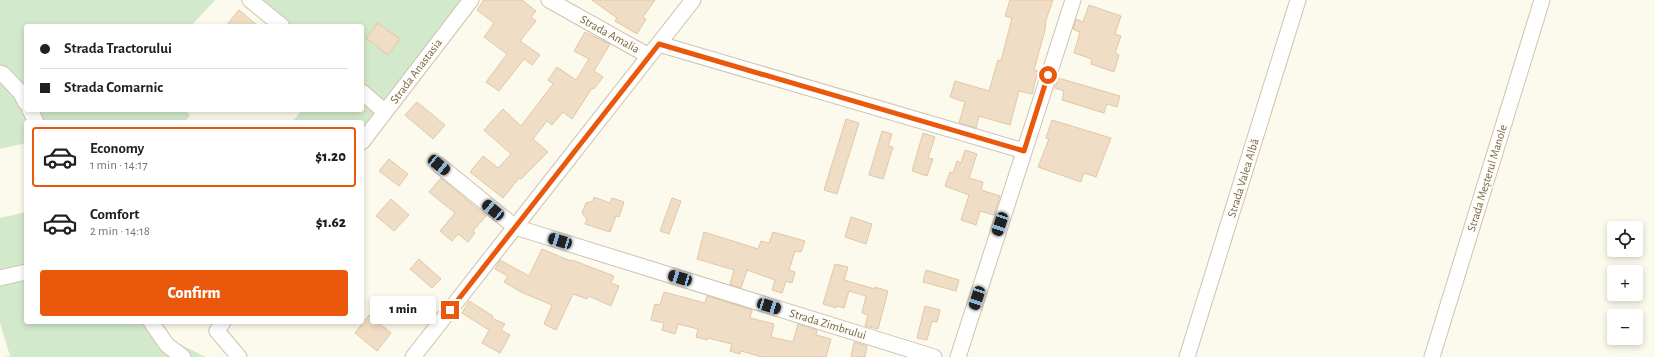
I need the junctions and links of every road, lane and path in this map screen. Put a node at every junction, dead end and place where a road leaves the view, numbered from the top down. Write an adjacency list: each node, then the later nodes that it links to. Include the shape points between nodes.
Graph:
1 (250, 0): 8 (street)
2 (471, 0): 13 (street, Strada Anastasia)
3 (549, 0): 9 (street, Strada Amalia)
4 (693, 0): 9 (street)
5 (1073, 0): 15 (street)
6 (1298, 0): 27 (street, Strada Valea Albă)
7 (1542, 0): 28 (street, Strada Meșterul Manole)
8 (280, 24)
9 (654, 50): 15 (street, Strada Amalia); 17 (street)
10 (2, 74): 12 (street)
11 (364, 94): 13 (street)
12 (24, 99)
13 (385, 112): 14 (street, Strada Anastasia)
14 (364, 139)
15 (1024, 151): 26 (street)
16 (439, 165): 17 (street)
17 (515, 227): 24 (street); 25 (street, Strada Zimbrului)
18 (24, 272): 19 (street)
19 (0, 278)
20 (152, 324): 22 (street, via 167,345)
21 (220, 326): 23 (street)
22 (183, 357)
23 (238, 357)
24 (413, 357)
25 (934, 357)
26 (958, 357)
27 (1188, 357)
28 (1432, 357)

